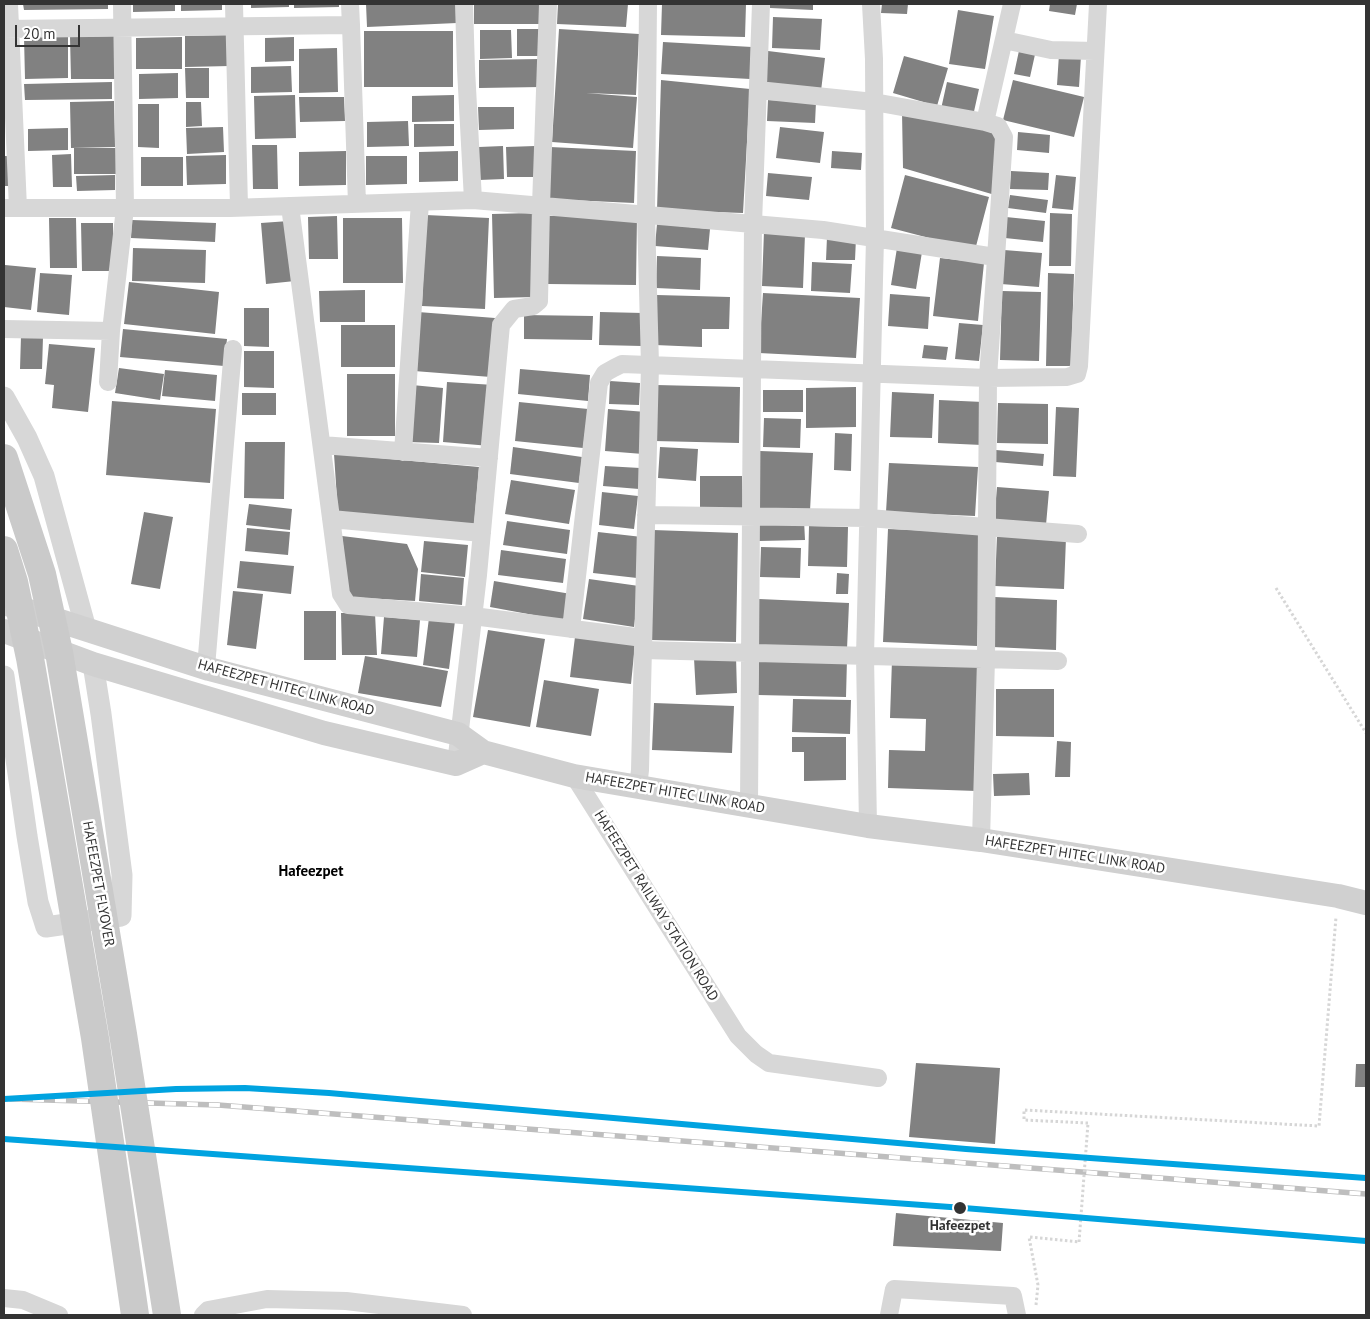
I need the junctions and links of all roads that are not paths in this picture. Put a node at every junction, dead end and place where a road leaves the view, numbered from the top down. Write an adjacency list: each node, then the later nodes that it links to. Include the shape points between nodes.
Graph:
1 (9, 4): 15 (street)
2 (122, 4): 14 (street)
3 (234, 4): 13 (street)
4 (350, 4): 12 (street)
5 (464, 4): 21 (street)
6 (548, 4): 25 (street)
7 (648, 4): 29 (street)
8 (761, 4): 18 (street)
9 (872, 4): 19 (street)
10 (1012, 4): 16 (street)
11 (1098, 4): 17 (street)
12 (351, 25): 13 (street); 23 (street)
13 (234, 26): 14 (street); 26 (street)
14 (122, 28): 15 (street); 28 (street)
15 (7, 29): 27 (street)
16 (1004, 40): 17 (street, via 1051,50); 20 (street)
17 (1095, 51): 39 (street, via 1080,366 1077,374 1068,377)
18 (758, 90): 19 (street); 30 (street)
19 (874, 102): 20 (street); 31 (street)
20 (985, 122): 32 (street, via 998,126 1004,137)
21 (473, 200): 22 (street); 25 (street)
22 (420, 202): 23 (street); 43 (street)
23 (357, 204): 24 (street)
24 (290, 206): 26 (street); 42 (street)
25 (540, 206): 29 (street); 45 (street, via 540,301 533,306 514,309 501,325)
26 (239, 207): 28 (street)
27 (11, 208): 28 (street)
28 (125, 208): 34 (street)
29 (646, 215): 30 (street); 36 (street)
30 (753, 224): 31 (street); 37 (street)
31 (875, 238): 32 (street); 38 (street)
32 (995, 257): 39 (street)
33 (4, 329): 34 (street)
34 (112, 331): 40 (street)
35 (233, 349): 65 (street, via 206,667)
36 (650, 365): 37 (street); 46 (street); 57 (street, via 622,364 606,373 599,382)
37 (752, 369): 38 (street); 47 (street)
38 (871, 374): 39 (street); 48 (street)
39 (988, 378): 50 (street)
40 (108, 382)
41 (4, 398): 56 (street, via 44,476)
42 (322, 445): 43 (street); 49 (street)
43 (403, 452): 45 (street)
44 (4, 458): 81 (main road, HAFEEZPET FLYOVER, bridge, via 42,574 59,652 124,1034)
45 (489, 458): 51 (street)
46 (646, 515): 47 (street); 59 (street)
47 (751, 516): 48 (street); 60 (street)
48 (868, 518): 50 (street); 61 (street)
49 (331, 519): 51 (street); 55 (street, via 341,594 348,605)
50 (986, 527): 52 (street); 62 (street)
51 (482, 533): 55 (street)
52 (1078, 534)
53 (4, 550): 80 (main road, HAFEEZPET FLYOVER, bridge, via 32,668 95,1038)
54 (4, 603): 56 (main road, HAFEEZPET HITEC LINK ROAD)
55 (472, 616): 57 (street); 67 (street)
56 (86, 629): 65 (main road, HAFEEZPET HITEC LINK ROAD)
57 (571, 629): 59 (street)
58 (4, 631): 64 (main road)
59 (642, 644): 60 (street); 71 (street)
60 (750, 653): 61 (street); 72 (street)
61 (865, 656): 62 (street); 73 (street)
62 (986, 659): 63 (street); 74 (street)
63 (1058, 661)
64 (93, 664): 66 (street, via 122,875 121,916 46,927 38,902); 69 (main road, via 324,733)
65 (209, 668): 67 (main road, HAFEEZPET HITEC LINK ROAD)
66 (4, 676)
67 (458, 734): 68 (main road, HAFEEZPET HITEC LINK ROAD); 69 (street)
68 (484, 752): 69 (main road); 70 (main road, HAFEEZPET HITEC LINK ROAD)
69 (456, 764)
70 (574, 776): 71 (main road, HAFEEZPET HITEC LINK ROAD); 76 (street, HAFEEZPET RAILWAY STATION ROAD, via 738,1036 756,1054 769,1063)
71 (638, 787): 72 (main road, HAFEEZPET HITEC LINK ROAD)
72 (749, 805): 73 (main road, HAFEEZPET HITEC LINK ROAD)
73 (868, 826): 74 (main road, HAFEEZPET HITEC LINK ROAD)
74 (981, 840): 75 (main road, HAFEEZPET HITEC LINK ROAD)
75 (1366, 903)
76 (878, 1078)
77 (4, 1298): 79 (street, via 22,1300)
78 (346, 1308): 82 (street, via 267,1299 208,1310); 83 (street)
79 (59, 1315)
80 (136, 1315)
81 (167, 1315)
82 (203, 1315)
83 (463, 1315)
84 (889, 1315): 85 (street, via 894,1289 1013,1296)
85 (1017, 1315)

